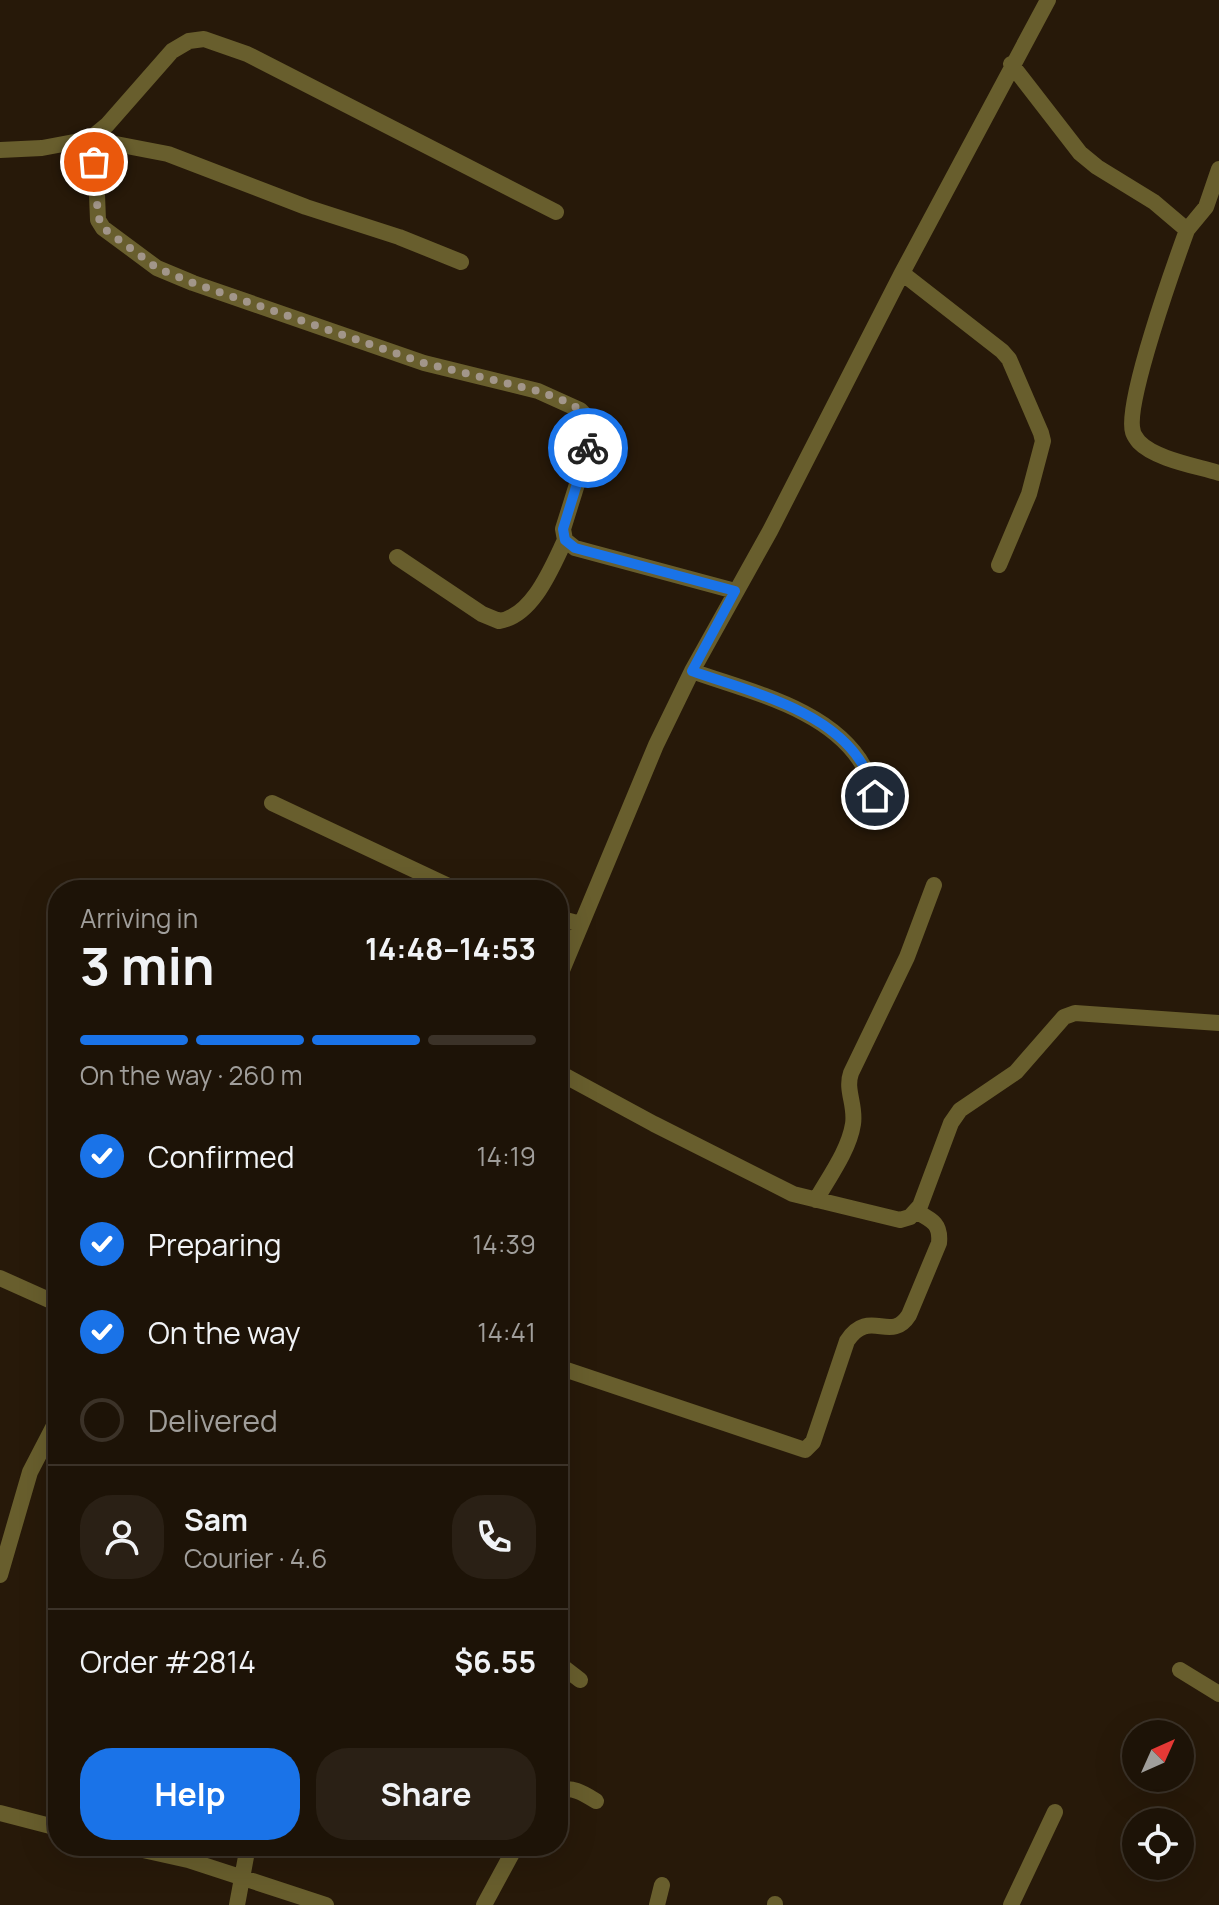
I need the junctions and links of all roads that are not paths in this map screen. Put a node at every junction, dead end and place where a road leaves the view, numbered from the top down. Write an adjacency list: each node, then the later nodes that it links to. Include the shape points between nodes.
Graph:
1 (1048, 0): 2 (street)
2 (1011, 64): 7 (street, via 1080,153); 9 (street)
3 (90, 139): 4 (street); 6 (street, via 172,51 204,39 247,54); 8 (street, via 188,159); 11 (street, via 98,220 157,268 424,363 538,391 588,415 593,433 563,529)
4 (0, 150)
5 (1219, 169): 7 (street, via 1206,207)
6 (556, 212)
7 (1187, 230): 10 (street, via 1144,364 1133,432 1159,455)
8 (461, 262)
9 (902, 273): 13 (street, via 1009,359 1041,433 1029,494); 14 (street)
10 (1219, 473)
11 (565, 540): 12 (street, via 542,587 513,616 499,621); 14 (street, via 575,548)
12 (397, 557)
13 (999, 565)
14 (735, 591): 15 (street)
15 (692, 671): 16 (street, via 820,721 859,759); 21 (street)
16 (875, 796)
17 (272, 803): 18 (street)
18 (436, 880)
19 (934, 885): 25 (street, via 907,957 851,1073 853,1128)
20 (568, 921): 21 (street)
21 (581, 924): 22 (street)
22 (568, 956)
23 (1219, 1023): 26 (street, via 1075,1013 1064,1017 1016,1072 960,1110)
24 (568, 1077): 25 (street, via 793,1194)
25 (816, 1200): 26 (street, via 888,1219)
26 (917, 1212): 29 (street, via 932,1220 940,1234 909,1315 898,1326 869,1324 853,1332 813,1442 805,1450)
27 (0, 1278): 28 (street)
28 (48, 1300)
29 (568, 1370)
30 (48, 1437): 31 (street, via 30,1472)
31 (0, 1575)
32 (1180, 1670): 35 (street)
33 (568, 1671): 34 (street)
34 (580, 1680)
35 (1219, 1694)
36 (568, 1789): 37 (street)
37 (596, 1801)
38 (1055, 1812): 50 (street)
39 (0, 1813): 40 (street)
40 (48, 1825)
41 (170, 1856): 44 (street)
42 (246, 1856): 44 (street)
43 (511, 1856): 48 (street)
44 (243, 1876): 46 (street); 47 (street)
45 (662, 1885): 49 (street)
46 (237, 1905)
47 (326, 1905)
48 (484, 1905)
49 (657, 1905)
50 (1011, 1905)

